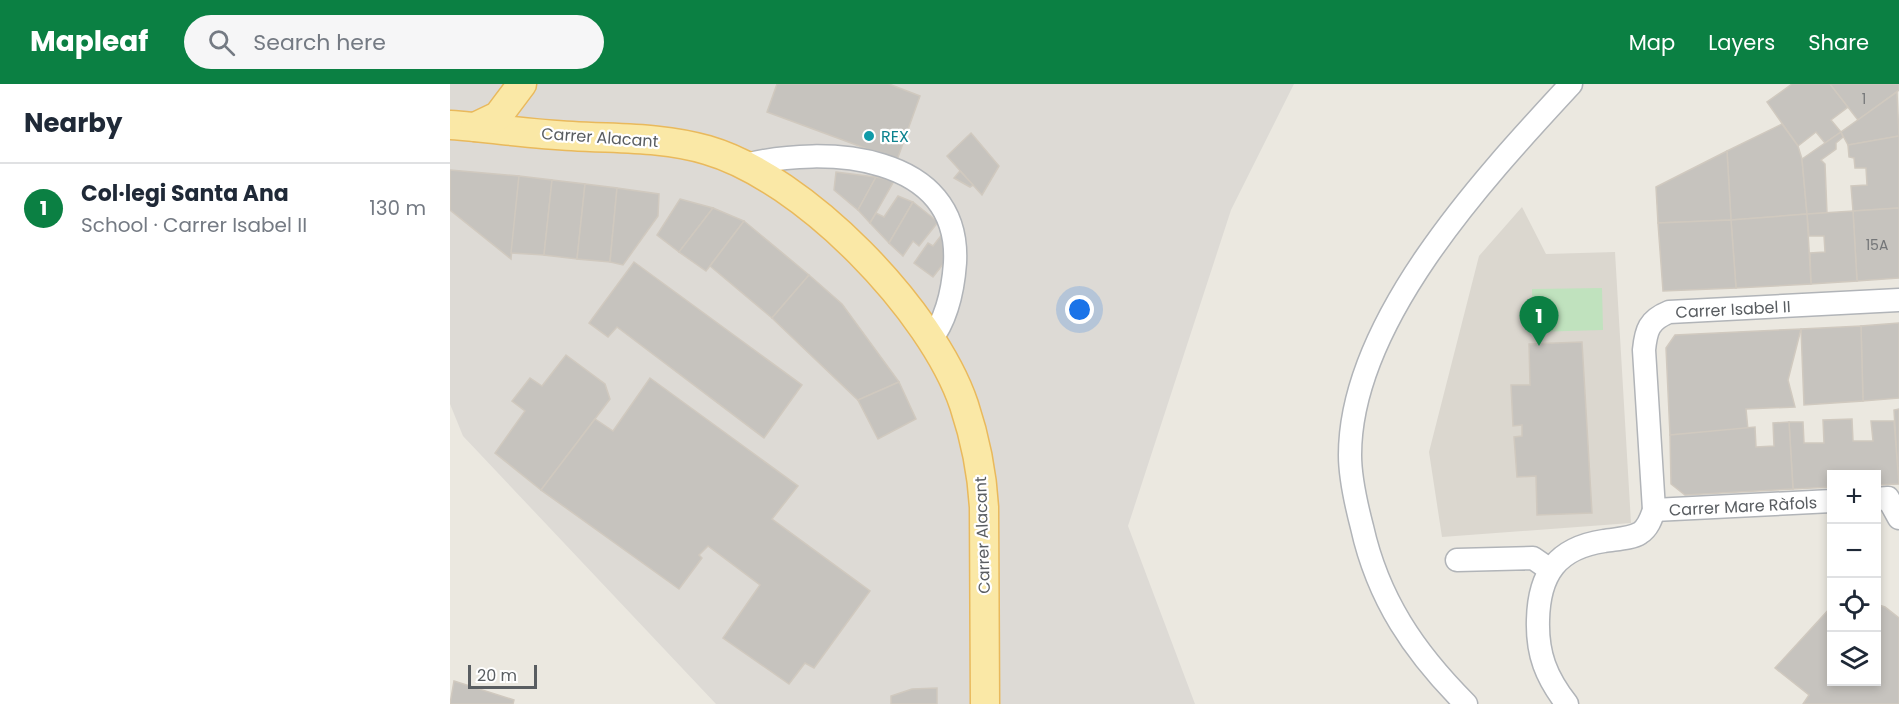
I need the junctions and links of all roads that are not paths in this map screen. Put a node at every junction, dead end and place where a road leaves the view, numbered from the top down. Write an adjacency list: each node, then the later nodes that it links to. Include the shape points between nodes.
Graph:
1 (522, 84): 3 (main road)
2 (1571, 84): 15 (street, via 1511,151 1422,264 1369,364 1353,423 1353,482 1365,543 1377,576 1420,655)
3 (508, 96): 4 (main road, via 498,116)
4 (463, 126): 5 (main road, Carrer Alacant, via 636,137 706,149)
5 (746, 165): 7 (main road, Carrer Alacant, via 834,227 878,273); 7 (street, via 789,156 859,161 900,172 933,195 951,223 955,251 948,305)
6 (1899, 300): 10 (street, Carrer Isabel II, via 1669,312 1656,317 1649,325 1644,350)
7 (930, 341): 14 (main road, Carrer Alacant, via 964,404 982,479 986,545)
8 (1881, 499): 11 (street, via 1888,498)
9 (1827, 501): 10 (street, Carrer Mare Ràfols)
10 (1654, 510): 13 (street, via 1649,523 1638,534 1577,549 1563,555)
11 (1899, 518)
12 (1457, 560): 13 (street, via 1533,558)
13 (1550, 569): 16 (street, via 1538,611 1539,653 1543,667)
14 (985, 704)
15 (1466, 704)
16 (1568, 704)

